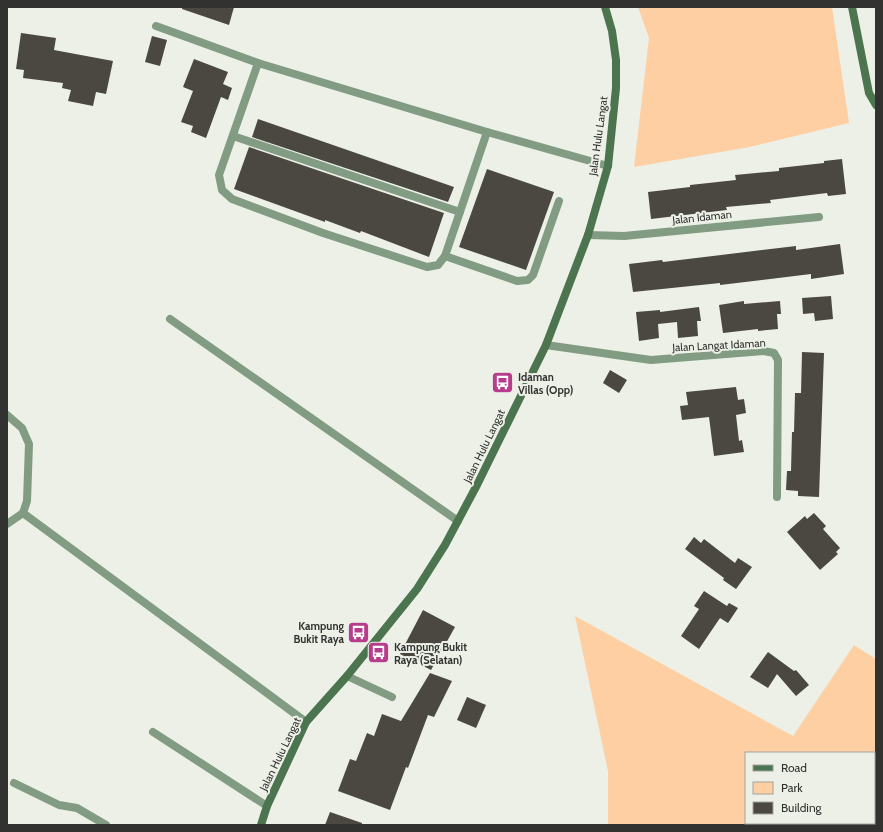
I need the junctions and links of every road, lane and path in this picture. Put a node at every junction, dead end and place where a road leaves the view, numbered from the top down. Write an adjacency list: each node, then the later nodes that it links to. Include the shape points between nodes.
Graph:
1 (605, 7): 8 (main road, Jalan Hulu Langat, via 616,60 616,88)
2 (852, 7): 5 (main road, via 869,93)
3 (156, 26): 4 (street)
4 (258, 64): 6 (street); 7 (street)
5 (876, 105)
6 (487, 132): 8 (street); 10 (street)
7 (233, 136): 10 (street); 13 (street, via 219,175 222,190 232,199 323,233 427,267 438,265)
8 (608, 166): 12 (main road, Jalan Hulu Langat)
9 (559, 201): 13 (street, via 534,275 528,280 517,281)
10 (460, 212): 13 (street)
11 (819, 217): 12 (street, Jalan Idaman, via 624,236)
12 (588, 235): 15 (main road, Jalan Hulu Langat)
13 (445, 256)
14 (170, 319): 19 (street)
15 (546, 345): 17 (street, Jalan Langat Idaman, via 651,360 764,351 774,353 778,360); 19 (main road, Jalan Hulu Langat)
16 (7, 415): 18 (street, via 22,428 28,444 27,501)
17 (778, 497)
18 (24, 514): 20 (street); 23 (street)
19 (458, 521): 21 (main road, Jalan Hulu Langat, via 417,589)
20 (7, 524)
21 (346, 676): 22 (street); 23 (main road, Jalan Hulu Langat)
22 (392, 697)
23 (306, 722): 26 (main road, Jalan Hulu Langat)
24 (153, 732): 26 (street)
25 (14, 783): 27 (street, via 59,805 77,808)
26 (267, 806): 28 (main road, Jalan Hulu Langat)
27 (106, 825)
28 (261, 825)

